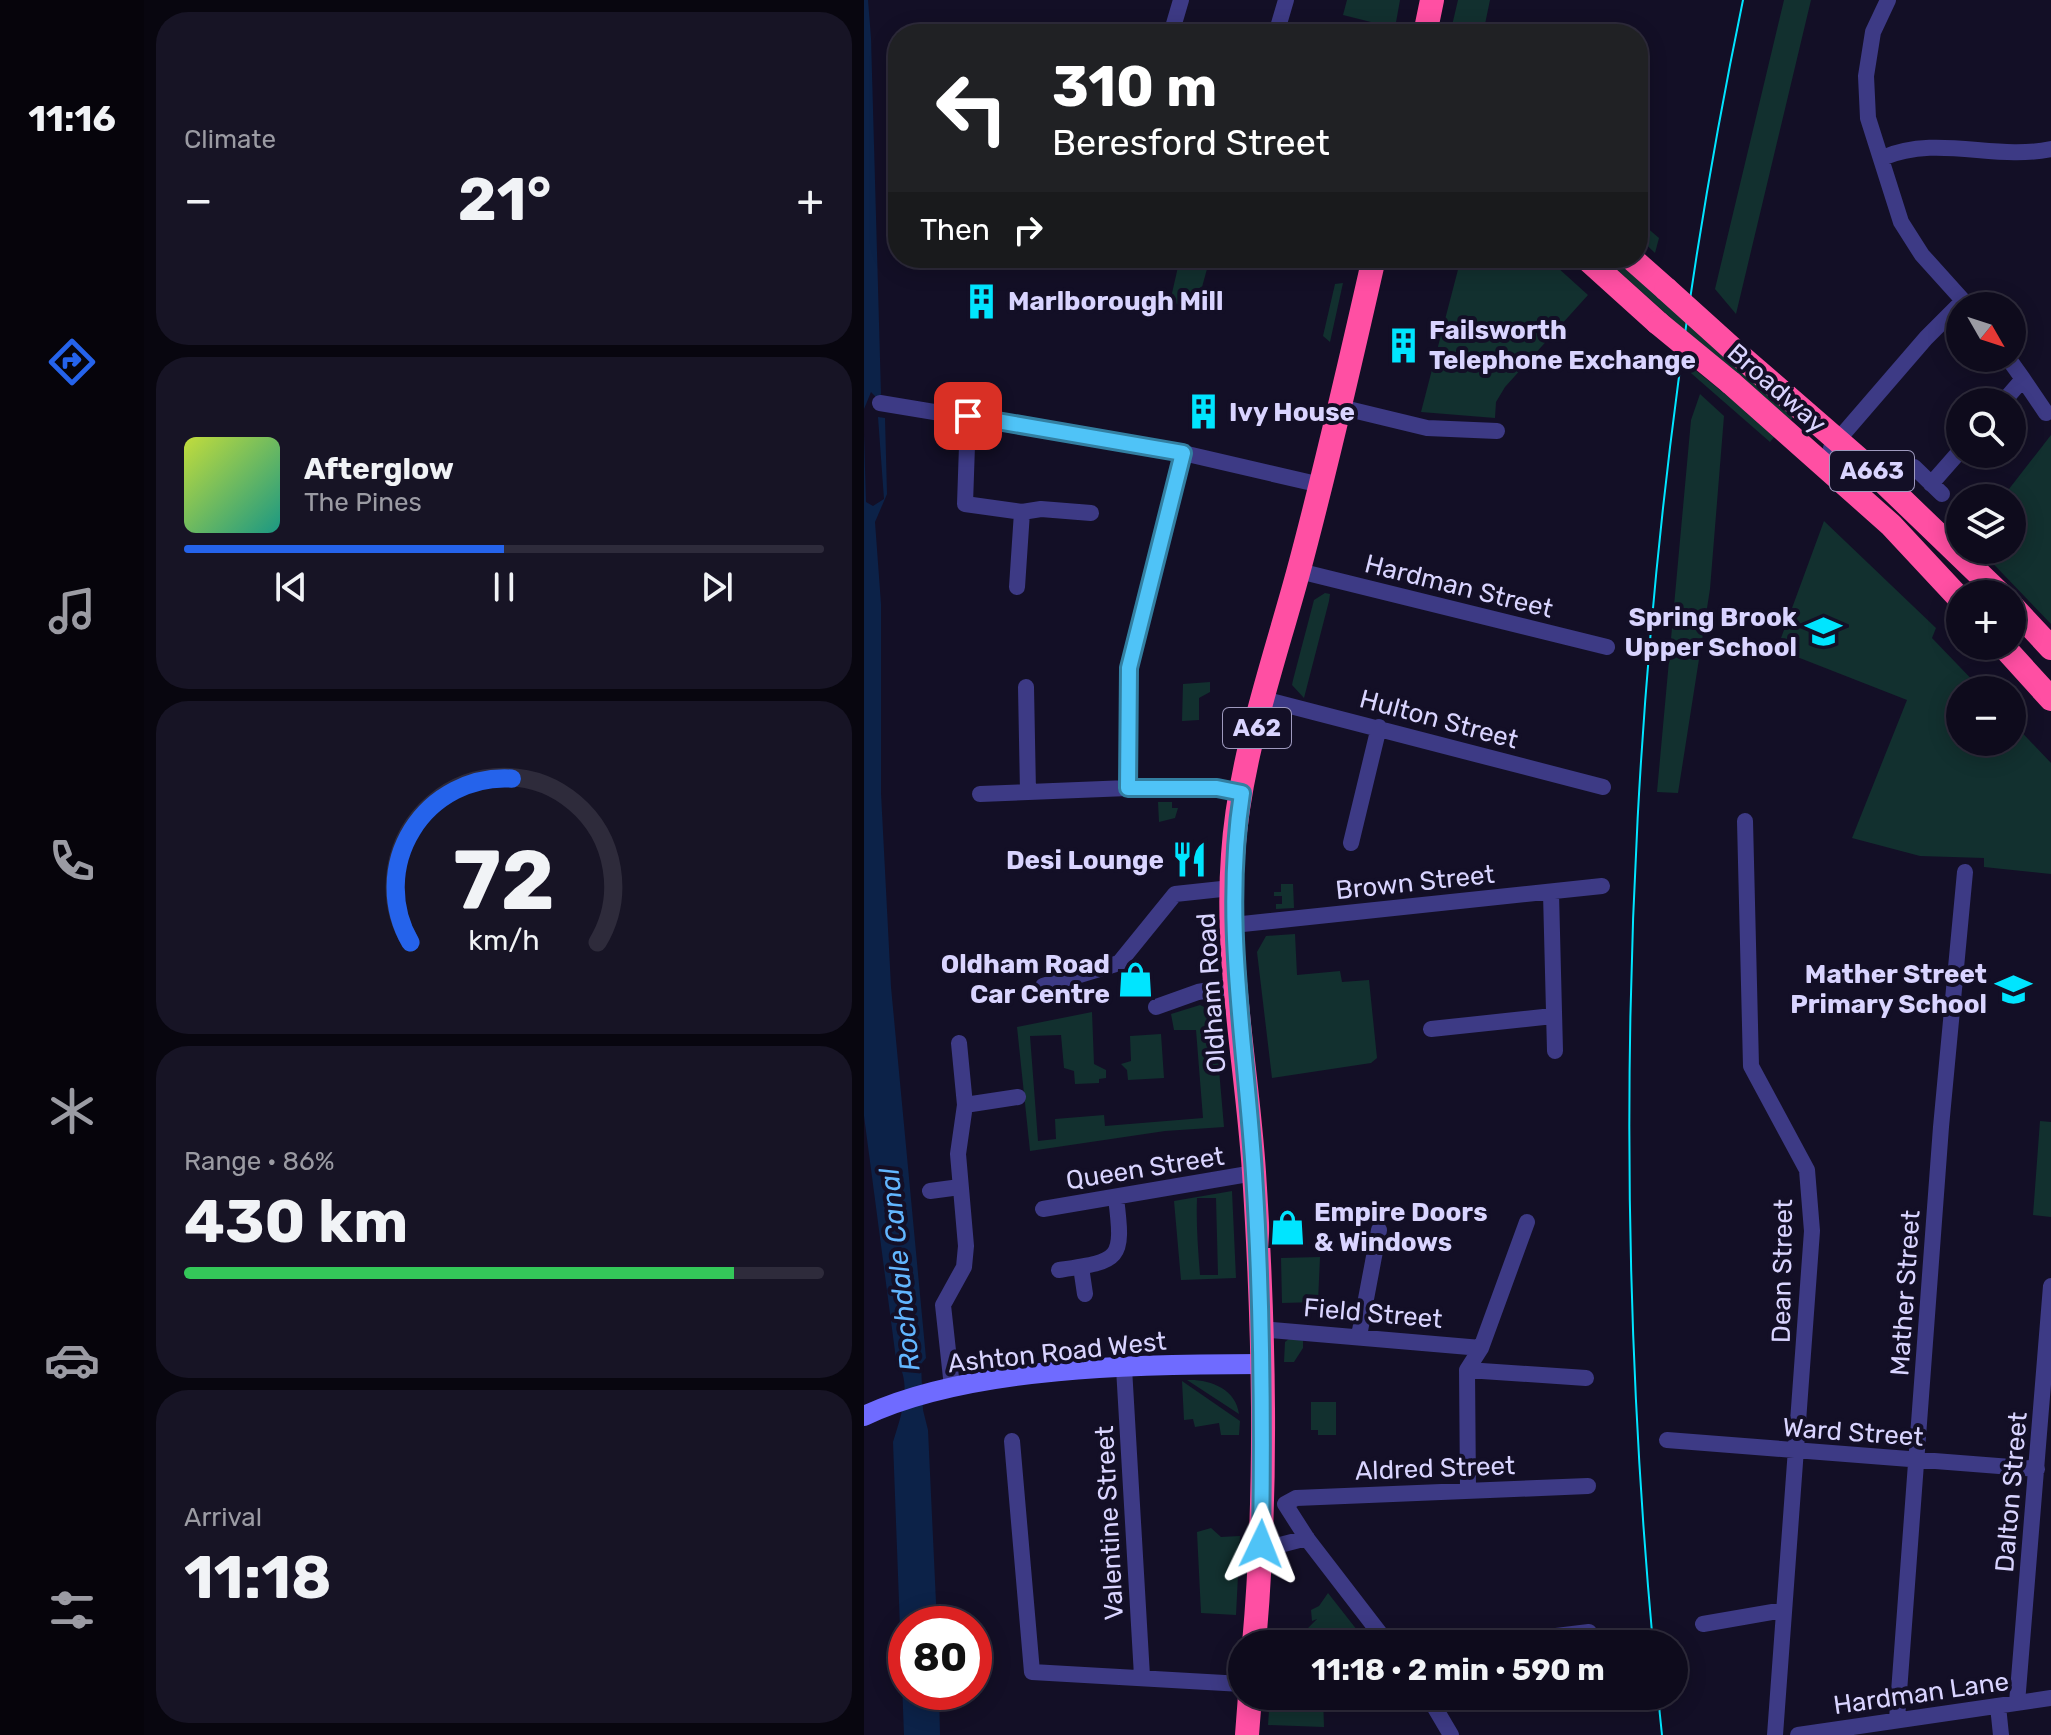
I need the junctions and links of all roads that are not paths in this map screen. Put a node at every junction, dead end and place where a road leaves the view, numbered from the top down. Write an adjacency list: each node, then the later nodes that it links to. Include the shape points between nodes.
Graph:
1 (1181, 0): 5 (street)
2 (1286, 0): 6 (street)
3 (1432, 0): 7 (highway)
4 (1888, 0): 9 (street, via 1873,32 1866,76 1868,118)
5 (1174, 24)
6 (1279, 24)
7 (1427, 24)
8 (2051, 149): 9 (street, via 2007,152 1943,145 1900,150)
9 (1882, 158): 13 (street, via 1901,222)
10 (1372, 268): 19 (highway, Oldham Road / A62)
11 (1597, 268): 25 (highway, Broadway / A663, bridge)
12 (1642, 268): 23 (highway, Broadway / A663, bridge)
13 (1957, 292)
14 (1946, 320): 23 (street)
15 (2018, 372): 16 (street)
16 (2023, 379): 17 (street); 20 (street)
17 (2015, 388)
18 (880, 403): 21 (street)
19 (1340, 407): 22 (street, via 1427,428); 28 (highway, Oldham Road / A62)
20 (2046, 413)
21 (968, 416): 24 (street); 29 (street, via 965,504)
22 (1497, 431)
23 (1838, 441): 25 (street); 32 (highway, Broadway / A663)
24 (1183, 453): 28 (street); 44 (street, via 1129,668)
25 (1819, 461): 33 (highway, Broadway / A663, via 1891,525)
26 (1914, 467): 27 (street, via 1937,489)
27 (1950, 468)
28 (1321, 485): 31 (highway, Oldham Road / A62)
29 (1022, 512): 30 (street); 34 (street)
30 (1091, 513)
31 (1299, 571): 36 (street, Hardman Street); 40 (highway, Oldham Road / A62)
32 (1985, 580)
33 (1946, 584)
34 (1017, 587)
35 (2026, 621): 37 (highway)
36 (1607, 647)
37 (2051, 648)
38 (2016, 660): 41 (highway)
39 (1026, 687): 45 (street)
40 (1263, 699): 42 (street, Hulton Street); 46 (highway, Oldham Road / A62)
41 (2051, 699)
42 (1379, 727): 43 (street, Hulton Street); 49 (street)
43 (1603, 787)
44 (1128, 788): 45 (street); 46 (street)
45 (1028, 792): 47 (street)
46 (1242, 793): 52 (highway, Oldham Road / A62)
47 (980, 794)
48 (1745, 821): 86 (street, Dean Street, via 1751,1066 1807,1170 1812,1231)
49 (1351, 843)
50 (1965, 872): 87 (street, Mather Street)
51 (1602, 886): 53 (street, Brown Street)
52 (1231, 888): 54 (highway, Oldham Road / A62); 56 (street, via 1175,894 1119,963)
53 (1551, 893): 54 (street, Brown Street); 58 (street)
54 (1233, 925): 55 (highway, Oldham Road / A62)
55 (1238, 985): 57 (street); 64 (highway, Oldham Road / A62)
56 (1043, 986)
57 (1156, 1007)
58 (1553, 1016): 59 (street); 61 (street)
59 (1431, 1029)
60 (959, 1043): 63 (street)
61 (1555, 1051)
62 (1018, 1097): 63 (street)
63 (965, 1105): 65 (street, via 958,1154)
64 (1254, 1173): 67 (street, Queen Street); 75 (highway, Oldham Road / A62)
65 (960, 1187): 66 (street); 82 (street, via 966,1246 964,1267 943,1305)
66 (930, 1191)
67 (1116, 1198): 68 (street, Queen Street); 71 (street, via 1121,1238 1117,1251 1109,1261)
68 (1043, 1209)
69 (1527, 1222): 77 (street)
70 (1379, 1230): 76 (street)
71 (1081, 1267): 72 (street); 74 (street)
72 (1059, 1270)
73 (2051, 1286): 88 (street, Dalton Street)
74 (1085, 1294)
75 (1260, 1329): 76 (street, Field Street); 78 (highway, Oldham Road / A62)
76 (1359, 1336): 77 (street, Field Street)
77 (1481, 1348): 80 (street)
78 (1260, 1364): 79 (street, Ashton Road West); 91 (highway, Oldham Road / A62)
79 (1124, 1368): 82 (street, Ashton Road West); 98 (street, Valentine Street)
80 (1467, 1370): 81 (street); 90 (street)
81 (1586, 1378)
82 (944, 1389): 83 (street, Ashton Road West)
83 (864, 1416)
84 (1667, 1440): 86 (street, Ward Street)
85 (1012, 1441): 98 (street, via 1032,1672)
86 (1798, 1453): 87 (street, Ward Street); 94 (street, Dean Street)
87 (1916, 1460): 88 (street, Ward Street); 105 (street, Mather Street)
88 (2037, 1469): 101 (street, Dalton Street)
89 (1588, 1486): 90 (street, Aldred Street)
90 (1468, 1490): 91 (street, Aldred Street)
91 (1274, 1503): 92 (street); 93 (highway, Oldham Road / A62)
92 (1307, 1538): 93 (street, via 1280,1545); 97 (street)
93 (1260, 1561): 96 (highway, Oldham Road / A62)
94 (1784, 1610): 95 (street); 108 (street, Dean Street)
95 (1703, 1624)
96 (1255, 1630)
97 (1377, 1630)
98 (1142, 1676): 99 (street)
99 (1228, 1683)
100 (2051, 1698): 101 (street, Hardman Lane)
101 (2017, 1703): 102 (street, Hardman Lane)
102 (1998, 1706): 105 (street, Hardman Lane); 110 (street)
103 (1249, 1710): 106 (highway)
104 (1436, 1710): 107 (street)
105 (1897, 1719): 109 (street, Hardman Lane)
106 (1247, 1735)
107 (1451, 1735)
108 (1775, 1735)
109 (1798, 1735)
110 (2001, 1735)

